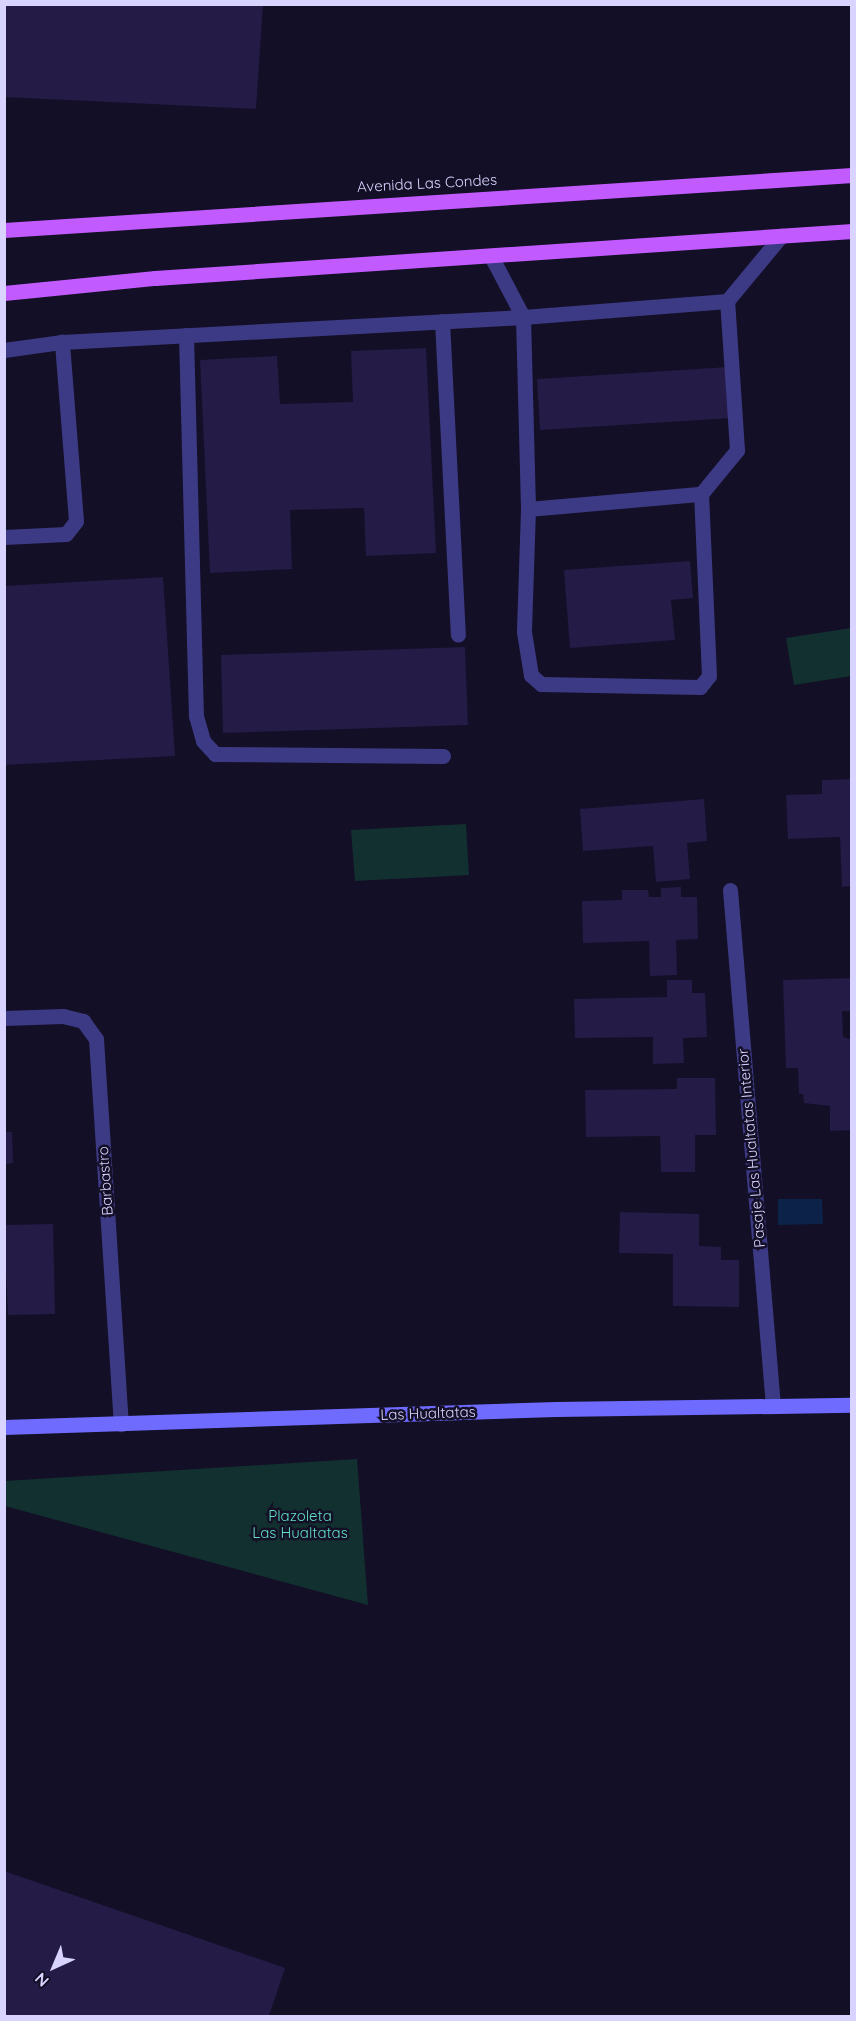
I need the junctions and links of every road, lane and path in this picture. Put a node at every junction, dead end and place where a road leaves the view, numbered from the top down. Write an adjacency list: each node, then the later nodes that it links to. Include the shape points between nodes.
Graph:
1 (852, 176): 2 (main road, Avenida Las Condes)
2 (4, 230)
3 (852, 231): 4 (main road)
4 (781, 236): 5 (main road); 7 (street)
5 (491, 256): 6 (main road, via 143,279); 8 (street)
6 (4, 293)
7 (727, 301): 8 (street); 13 (street, via 736,450)
8 (523, 318): 9 (street); 14 (street)
9 (442, 321): 10 (street); 16 (street)
10 (186, 335): 11 (street); 17 (street, via 196,716 203,741 215,754)
11 (63, 342): 12 (street); 15 (street, via 76,521 66,534)
12 (4, 350)
13 (701, 494): 14 (street); 14 (street, via 709,675 700,687 541,684 531,675 524,632)
14 (528, 509)
15 (4, 537)
16 (458, 635)
17 (443, 756)
18 (730, 890): 21 (street, Pasaje Las Hualtatas Interior)
19 (4, 1018): 22 (street, Barbastro, via 63,1016 83,1021 96,1039)
20 (852, 1405): 21 (street, Las Hualtatas)
21 (773, 1406): 22 (street, Las Hualtatas)
22 (121, 1424): 23 (street, Las Hualtatas)
23 (4, 1427)

